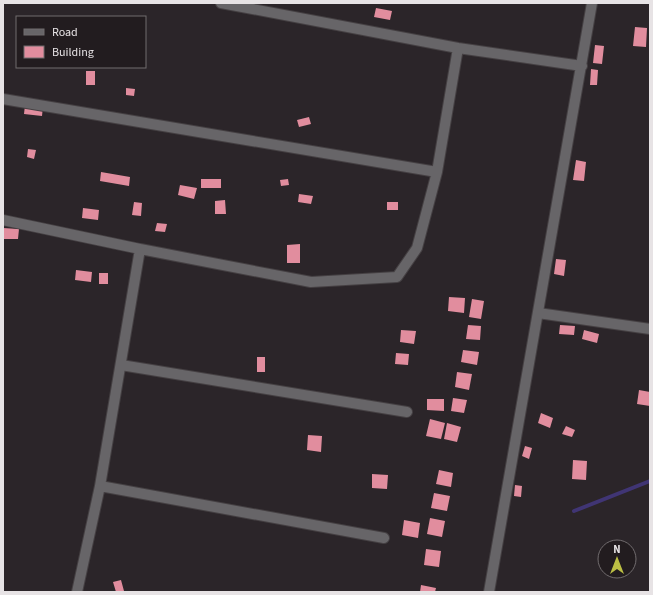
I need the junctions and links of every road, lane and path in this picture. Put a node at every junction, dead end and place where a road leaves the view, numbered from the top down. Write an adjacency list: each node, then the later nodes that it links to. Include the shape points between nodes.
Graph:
1 (221, 3): 3 (street)
2 (592, 3): 4 (street)
3 (458, 48): 4 (street); 6 (street)
4 (582, 66): 9 (street)
5 (3, 99): 6 (street)
6 (437, 172): 8 (street, via 417,248 397,277 311,282)
7 (3, 220): 8 (street)
8 (140, 249): 11 (street)
9 (538, 313): 10 (street); 16 (street)
10 (650, 329)
11 (121, 365): 12 (street); 13 (street)
12 (407, 412)
13 (100, 486): 14 (street); 15 (street)
14 (384, 538)
15 (77, 592)
16 (489, 592)

